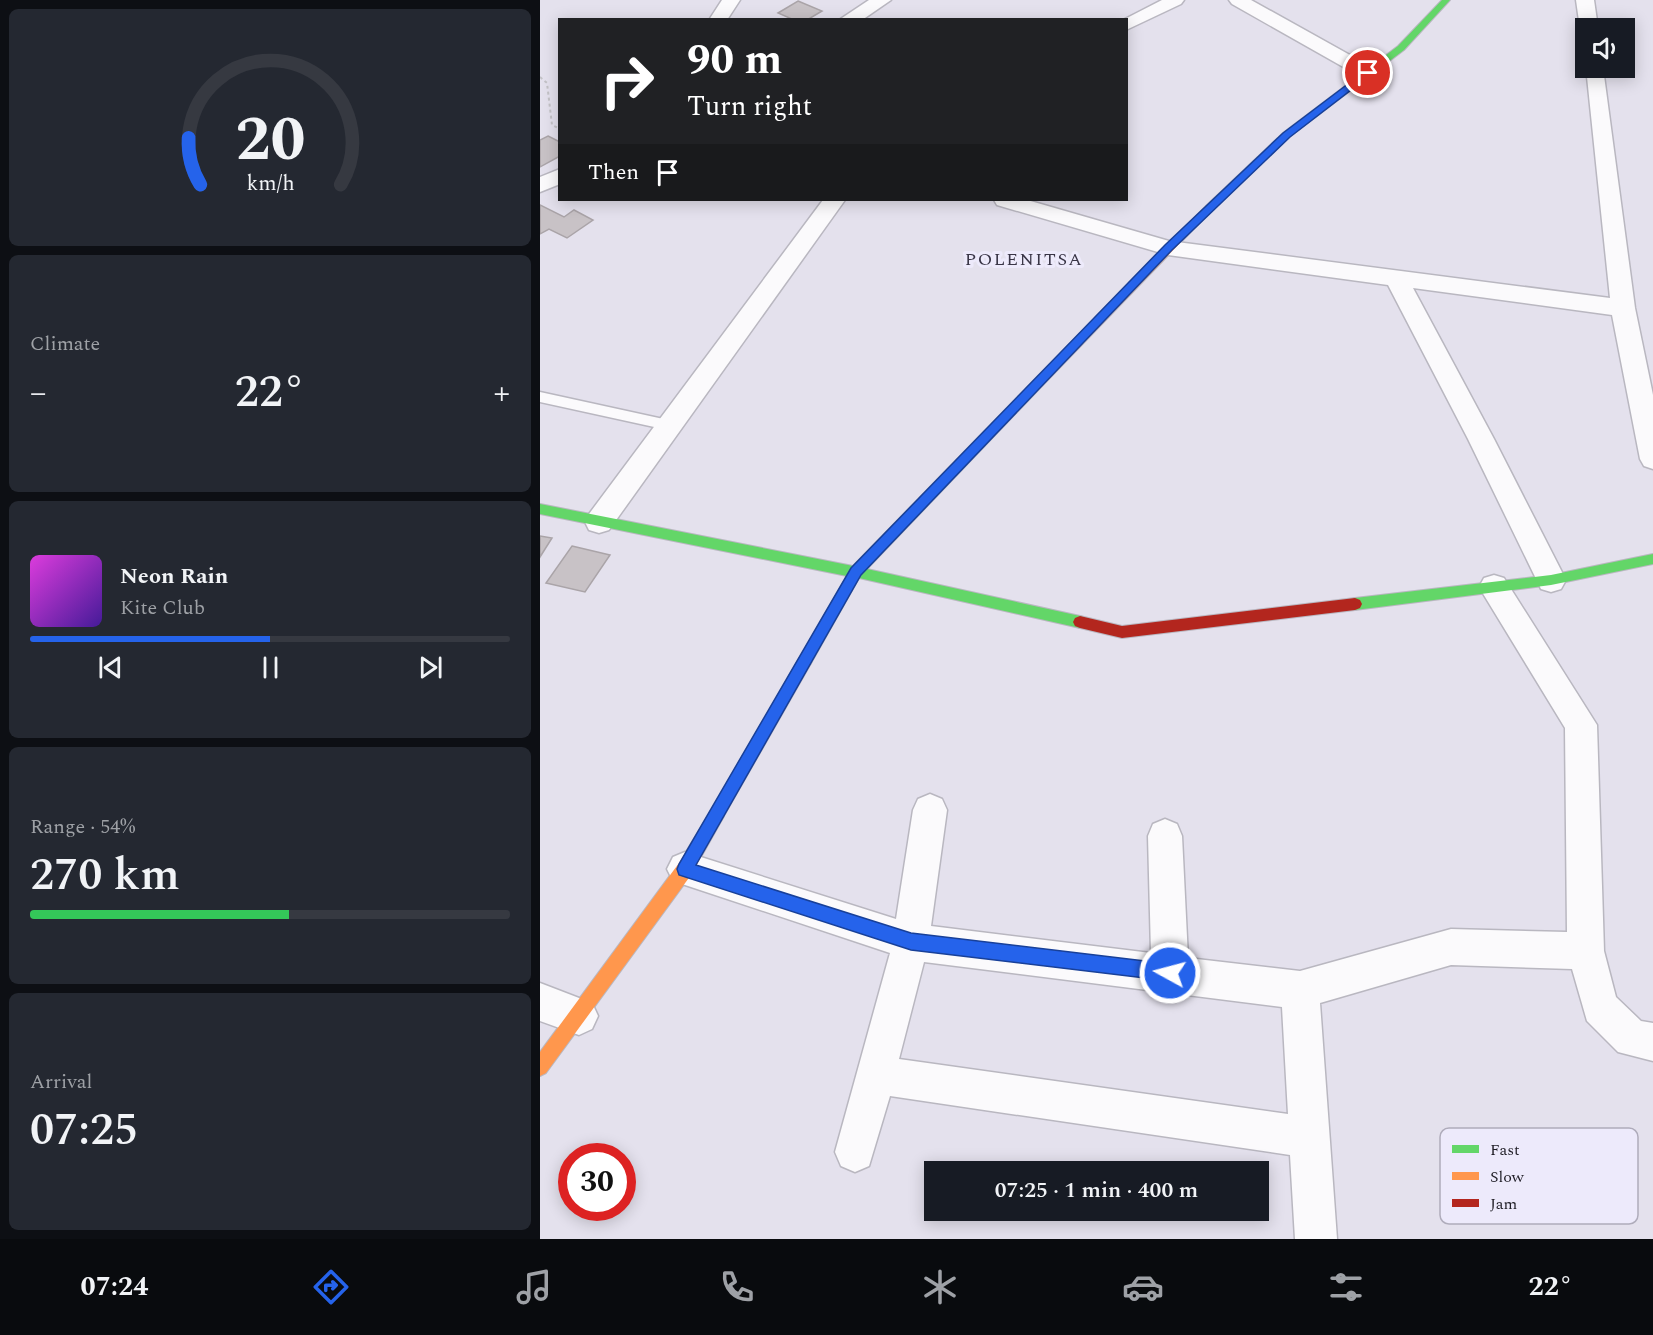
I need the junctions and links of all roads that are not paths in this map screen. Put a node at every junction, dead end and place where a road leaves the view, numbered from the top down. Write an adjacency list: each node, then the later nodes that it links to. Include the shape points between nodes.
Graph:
1 (731, 0): 7 (street)
2 (882, 0): 8 (street)
3 (1175, 0): 10 (street)
4 (1238, 0): 11 (street)
5 (1446, 0): 11 (street, via 1401,48)
6 (1586, 0): 9 (street)
7 (719, 18)
8 (851, 18)
9 (1588, 18)
10 (1128, 24)
11 (1368, 73): 17 (street, via 1286,135)
12 (1595, 78): 19 (street)
13 (558, 176): 14 (street)
14 (540, 186)
15 (833, 201): 21 (street)
16 (1008, 201): 17 (street)
17 (1168, 248): 18 (street); 26 (street)
18 (1396, 278): 19 (street); 27 (street)
19 (1623, 308): 22 (street)
20 (540, 398): 21 (lane)
21 (668, 425): 24 (street)
22 (1653, 459)
23 (540, 509): 24 (street)
24 (599, 522): 26 (street)
25 (1653, 559): 27 (street)
26 (856, 572): 28 (street, via 1122,632); 31 (street)
27 (1551, 580): 28 (street)
28 (1494, 587): 33 (street, via 1581,725)
29 (930, 810): 32 (street)
30 (1165, 836): 34 (street)
31 (685, 869): 32 (street); 37 (street)
32 (911, 942): 34 (street); 40 (street)
33 (1586, 951): 35 (street, via 1451,947); 38 (street, via 1600,1008 1632,1038)
34 (1170, 973): 35 (street)
35 (1300, 990): 41 (street)
36 (540, 1002): 37 (street)
37 (579, 1016): 39 (street)
38 (1653, 1042)
39 (540, 1067)
40 (877, 1075): 41 (street); 42 (street)
41 (1309, 1137): 43 (street)
42 (855, 1152)
43 (1316, 1239)

